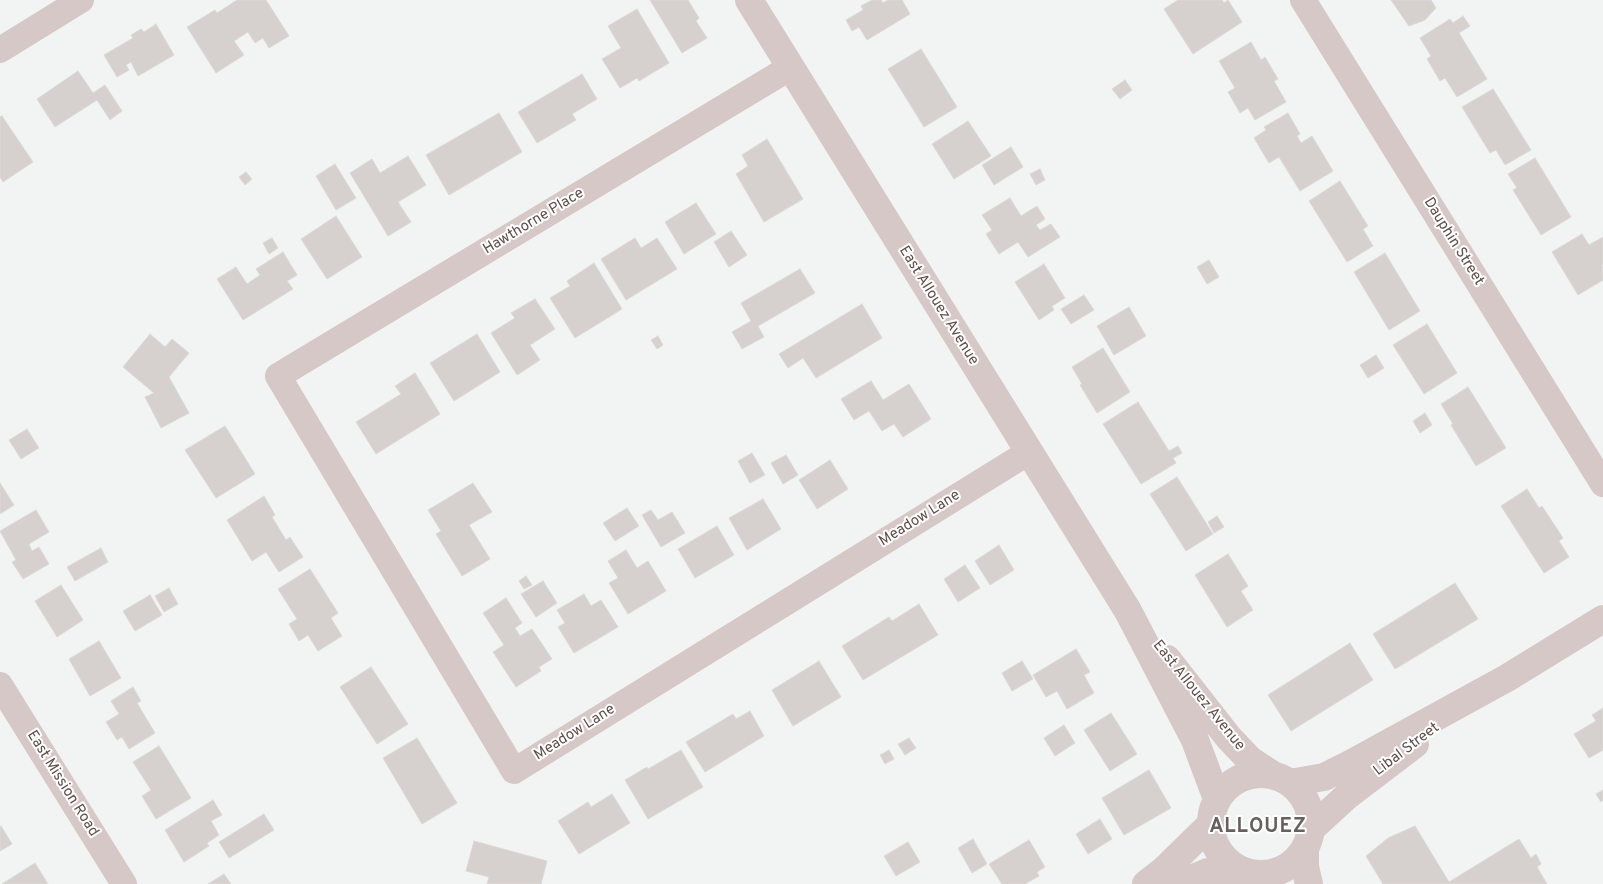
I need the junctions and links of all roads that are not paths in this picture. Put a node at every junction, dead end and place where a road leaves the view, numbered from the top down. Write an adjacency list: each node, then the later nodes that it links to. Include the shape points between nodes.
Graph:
1 (80, 0): 4 (street)
2 (749, 0): 5 (street, East Allouez Avenue)
3 (1303, 0): 8 (street, Dauphin Street)
4 (0, 50)
5 (791, 67): 6 (street, Hawthorne Place); 7 (street, East Allouez Avenue)
6 (278, 376): 7 (street, Meadow Lane, via 514,771)
7 (1028, 452): 9 (street, East Allouez Avenue)
8 (1603, 484)
9 (1128, 611): 13 (street, East Allouez Avenue, via 1229,738 1250,760); 14 (street, East Allouez Avenue, via 1194,740)
10 (1603, 619): 11 (street, Libal Street)
11 (1507, 678): 13 (street, Libal Street, via 1324,777); 15 (street, Libal Street, via 1348,795)
12 (0, 685): 17 (street, East Mission Road)
13 (1282, 779): 14 (street, via 1257,774 1242,778 1228,786); 15 (street, via 1302,795 1310,811)
14 (1214, 812): 16 (street, via 1213,839 1220,853 1230,864); 18 (street, via 1164,870)
15 (1308, 839): 16 (street, via 1296,861 1285,869); 20 (street, via 1305,867)
16 (1257, 877): 19 (street, via 1208,872)
17 (124, 884)
18 (1146, 884)
19 (1180, 884)
20 (1308, 884)

